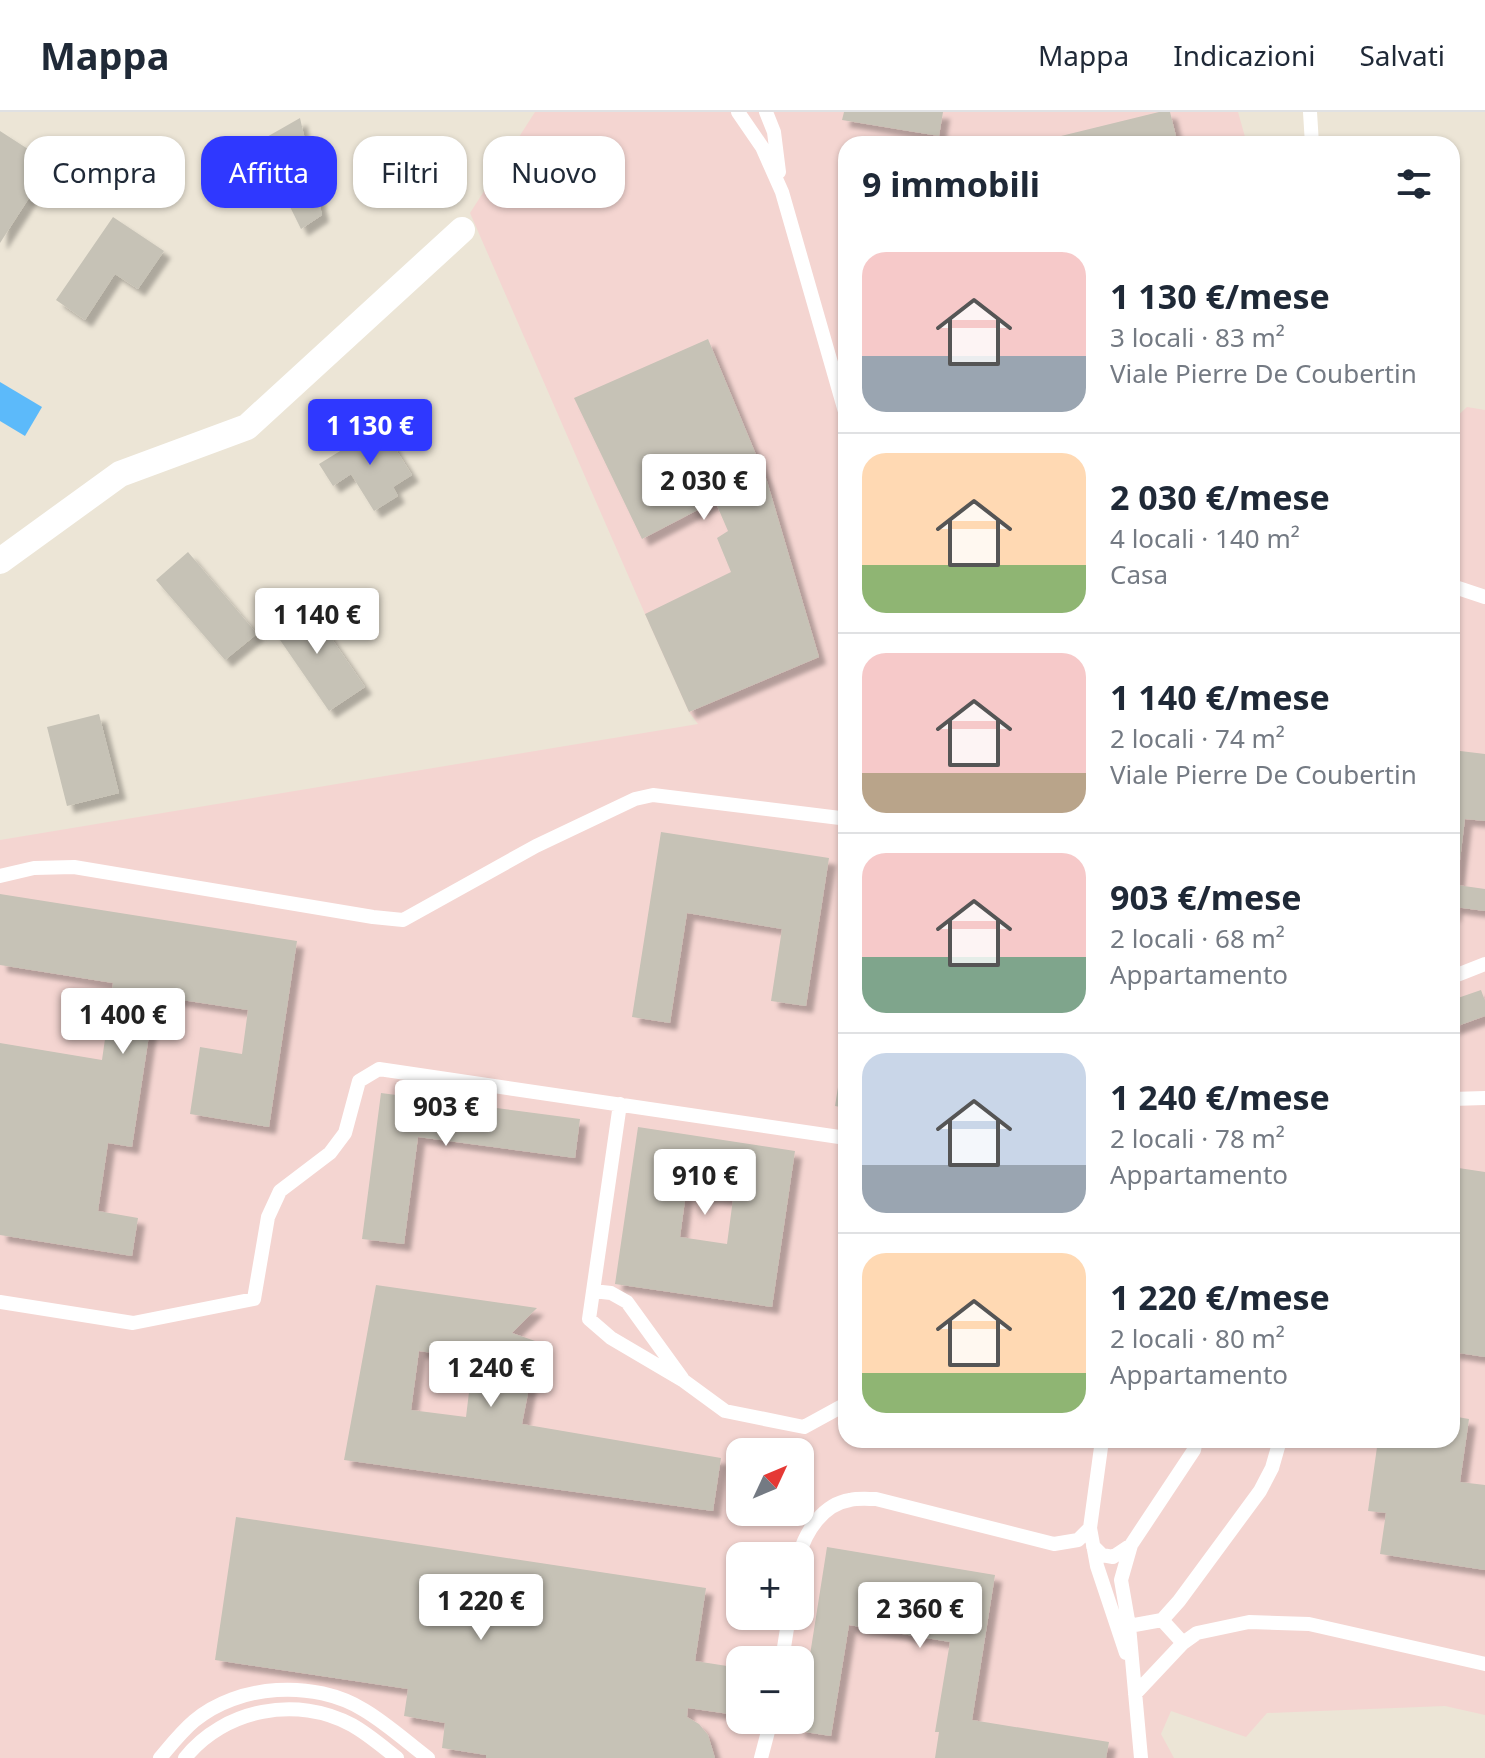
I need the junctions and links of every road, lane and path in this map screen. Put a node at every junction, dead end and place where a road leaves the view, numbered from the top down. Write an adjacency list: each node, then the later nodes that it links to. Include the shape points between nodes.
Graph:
1 (738, 112): 5 (lane, via 762,147)
2 (766, 112): 5 (lane)
3 (1310, 112): 4 (lane)
4 (1312, 136)
5 (782, 192): 7 (lane)
6 (462, 230): 8 (street, via 247,427 120,474)
7 (838, 387)
8 (0, 561)
9 (1460, 589): 10 (lane)
10 (1485, 597)
11 (838, 818): 12 (lane, via 653,795 635,799 536,846 403,920 74,867)
12 (0, 876)
13 (1485, 964): 14 (lane)
14 (1460, 974)
15 (1485, 1098): 16 (lane)
16 (1460, 1099)
17 (620, 1104): 18 (lane); 19 (lane); 20 (lane, via 379,1069 359,1081 345,1133 330,1153 280,1191 268,1217 254,1299 133,1323)
18 (838, 1137)
19 (593, 1291): 21 (lane, via 627,1302); 21 (lane, via 589,1319)
20 (0, 1302)
21 (684, 1381): 22 (lane, via 725,1411 804,1427)
22 (838, 1408)
23 (1101, 1448): 26 (lane)
24 (1194, 1448): 28 (lane)
25 (1278, 1448): 30 (lane, via 1260,1491)
26 (1090, 1528): 27 (lane, via 1078,1540 1054,1544 876,1499 848,1500 827,1510); 29 (lane)
27 (804, 1542)
28 (1131, 1545): 29 (lane, via 1113,1557); 31 (lane, via 1121,1580)
29 (1093, 1546): 34 (lane)
30 (1162, 1620): 31 (lane); 32 (lane)
31 (1129, 1626): 34 (lane)
32 (1183, 1643): 33 (lane, via 1197,1633 1249,1622 1309,1624); 35 (lane)
33 (1485, 1664)
34 (1133, 1672): 35 (lane)
35 (1135, 1694): 42 (lane)
36 (767, 1734): 41 (lane)
37 (160, 1758): 40 (lane, via 210,1710 244,1695 290,1690 315,1692 363,1709)
38 (185, 1758): 39 (lane, via 233,1720 291,1709 343,1721)
39 (397, 1758)
40 (428, 1758)
41 (761, 1758)
42 (1141, 1758)

